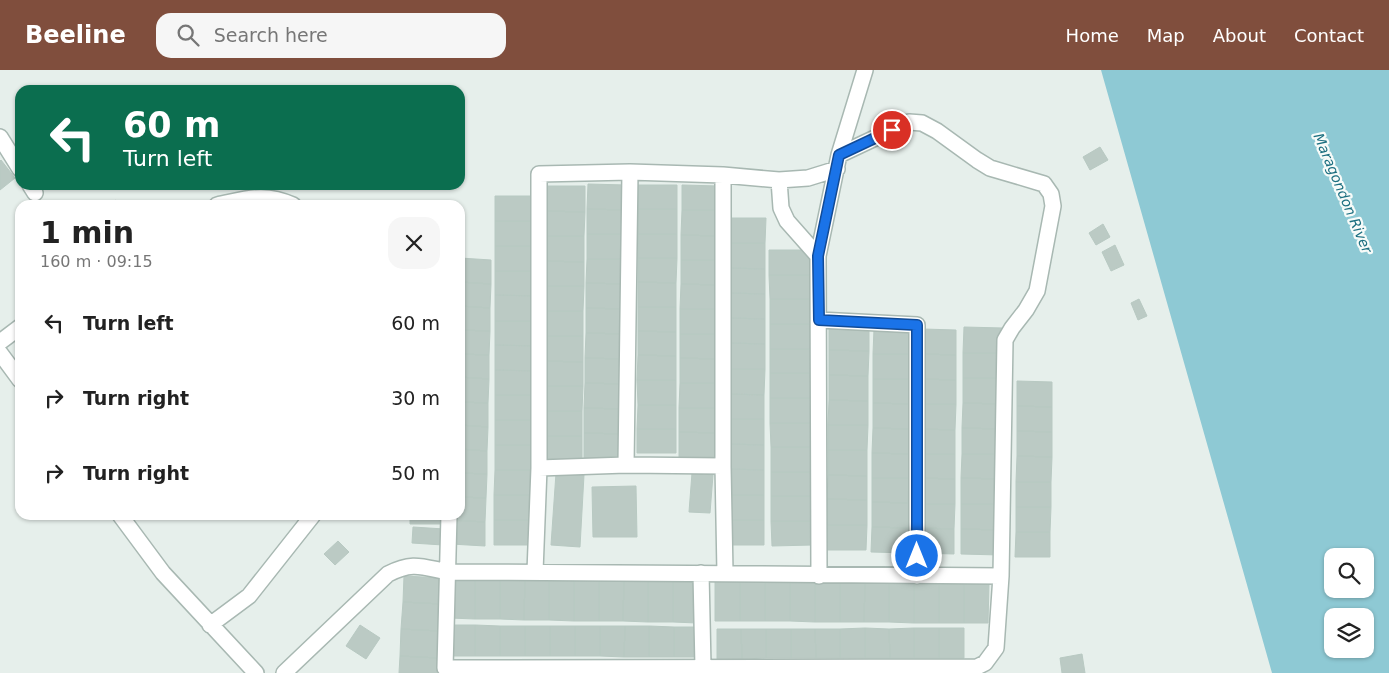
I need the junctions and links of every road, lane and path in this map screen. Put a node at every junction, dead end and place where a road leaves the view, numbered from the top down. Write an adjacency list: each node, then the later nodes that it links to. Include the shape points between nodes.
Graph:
1 (865, 70): 4 (street)
2 (0, 137): 3 (street)
3 (15, 161)
4 (838, 162): 7 (street, via 808,178); 10 (street); 28 (street, via 909,122 922,123 990,168 1044,184 1051,194 1053,206 1037,291 1006,340)
5 (630, 172): 6 (street); 16 (street); 18 (street, via 539,174)
6 (723, 175): 7 (street); 17 (street)
7 (778, 180): 10 (street, via 786,221)
8 (236, 200): 9 (street, via 267,196)
9 (282, 200)
10 (818, 256): 11 (street)
11 (819, 320): 26 (street); 27 (street, via 917,325)
12 (15, 331): 13 (street)
13 (0, 342)
14 (0, 353): 15 (street)
15 (15, 373)
16 (626, 465): 17 (street); 18 (street)
17 (723, 466): 24 (street)
18 (539, 468): 23 (street)
19 (124, 520): 29 (street, via 163,573)
20 (309, 520): 29 (street, via 249,596)
21 (449, 520): 22 (street)
22 (448, 572): 23 (street); 31 (street); 33 (street, via 411,565 388,574)
23 (535, 572): 25 (street)
24 (725, 572): 25 (street); 26 (street)
25 (701, 573): 30 (street)
26 (819, 576): 27 (street)
27 (917, 576): 28 (street)
28 (1001, 576): 30 (street, via 996,648 985,663 977,667)
29 (210, 625): 32 (street)
30 (703, 667): 31 (street)
31 (445, 670)
32 (256, 673)
33 (284, 673)

